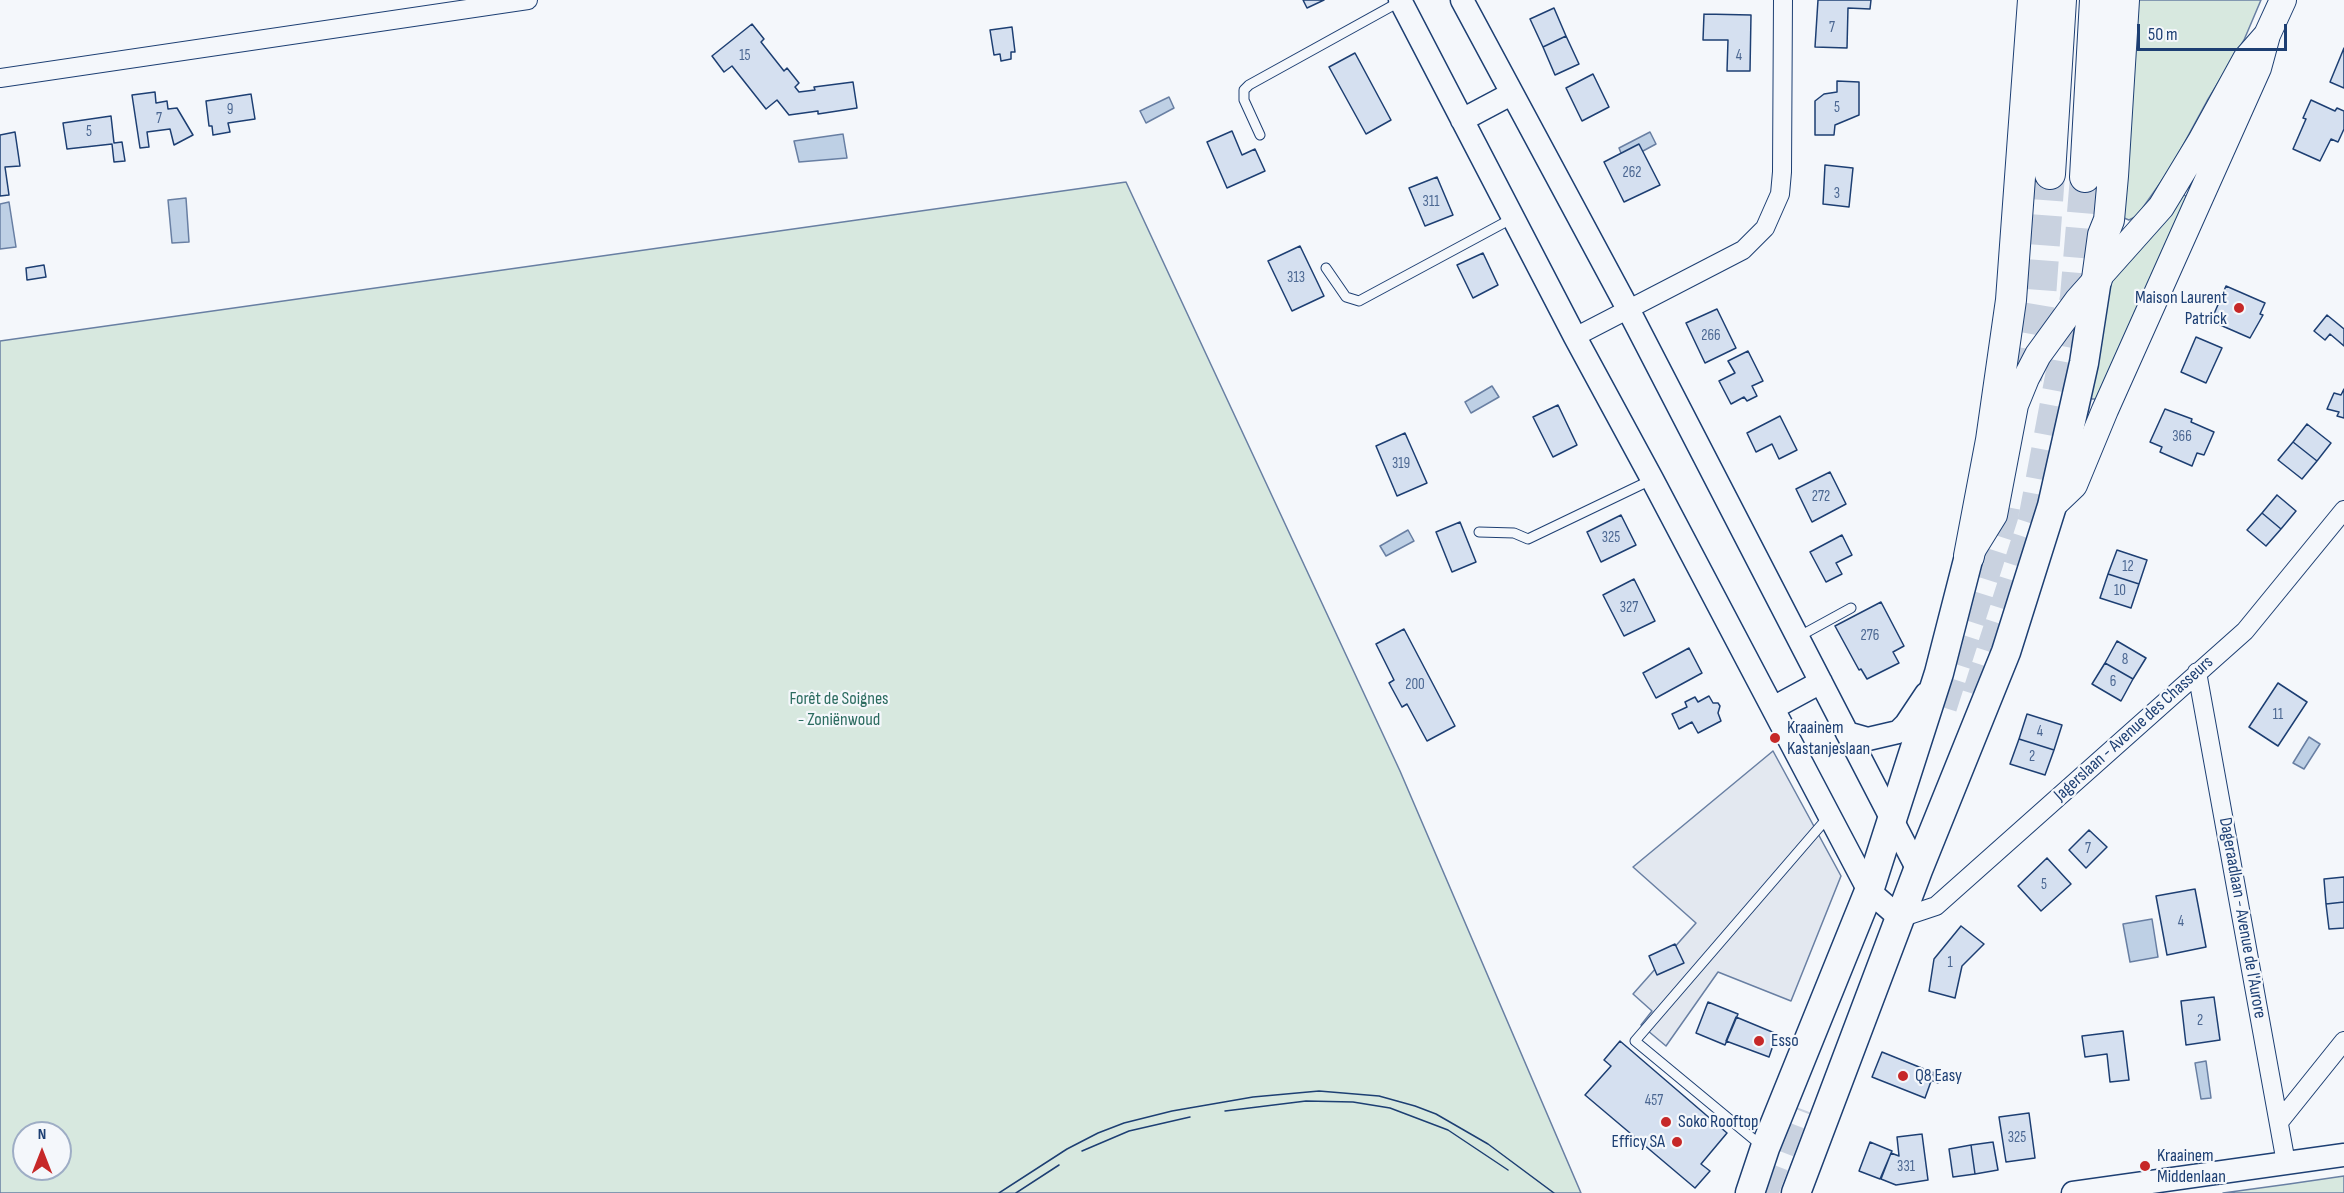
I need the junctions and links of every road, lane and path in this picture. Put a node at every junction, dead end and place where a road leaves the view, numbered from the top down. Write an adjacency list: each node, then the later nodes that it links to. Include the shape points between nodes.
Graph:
1 (528, 0): 11 (street)
2 (1462, 0): 12 (street)
3 (1783, 0): 22 (street, via 1782,172 1780,194 1765,228 1743,250)
4 (2033, 0): 28 (highway, via 2011,300)
5 (2061, 0): 15 (highway)
6 (2095, 0): 16 (highway)
7 (2124, 0): 18 (highway)
8 (2283, 0): 10 (main road)
9 (1400, 1): 13 (street); 14 (lane, via 1249,85 1244,90 1244,100)
10 (2267, 35): 19 (main road, via 2246,60 2161,207); 25 (main road, via 2258,68 2074,485)
11 (0, 78)
12 (1511, 94): 13 (street); 22 (street)
13 (1462, 120): 17 (street)
14 (1260, 135)
15 (2050, 174)
16 (2085, 177)
17 (1513, 218): 20 (lane, via 1359,301 1346,297); 23 (street)
18 (2109, 220): 19 (main road, via 2111,232 2118,239); 21 (highway)
19 (2140, 231): 21 (main road)
20 (1326, 268)
21 (2097, 279): 25 (main road, via 2084,363); 28 (main road, via 2049,337 2026,378 2012,419 1994,515)
22 (1628, 309): 23 (street); 30 (street)
23 (1575, 337): 24 (street)
24 (1652, 479): 27 (lane, via 1528,539 1514,533); 34 (street)
25 (2052, 506): 38 (main road, via 2006,652)
26 (2344, 510): 31 (street, Jagerslaan - Avenue des Chasseurs, via 2245,631)
27 (1479, 532)
28 (1969, 556): 32 (main road)
29 (1851, 608): 30 (lane)
30 (1798, 637): 33 (street)
31 (2197, 672): 40 (street, Jagerslaan - Avenue des Chasseurs, via 1936,906); 42 (street, Dageraadlaan - Avenue de l'Aurore)
32 (1939, 673): 35 (street, via 1898,732 1868,739); 37 (main road)
33 (1821, 682): 34 (street); 35 (street)
34 (1773, 708): 36 (street)
35 (1847, 733): 37 (street)
36 (1829, 816): 39 (street); 43 (lane, via 1635,1041)
37 (1892, 822): 38 (street); 39 (main road)
38 (1918, 870): 40 (main road)
39 (1869, 891): 40 (street); 43 (main road)
40 (1900, 918): 47 (main road)
41 (2344, 1041): 42 (street)
42 (2279, 1122): 45 (street, Dageraadlaan - Avenue de l'Aurore)
43 (1765, 1148): 46 (main road)
44 (2344, 1155): 45 (street)
45 (2286, 1163): 48 (street)
46 (1750, 1193)
47 (1796, 1193)
48 (2073, 1193)

